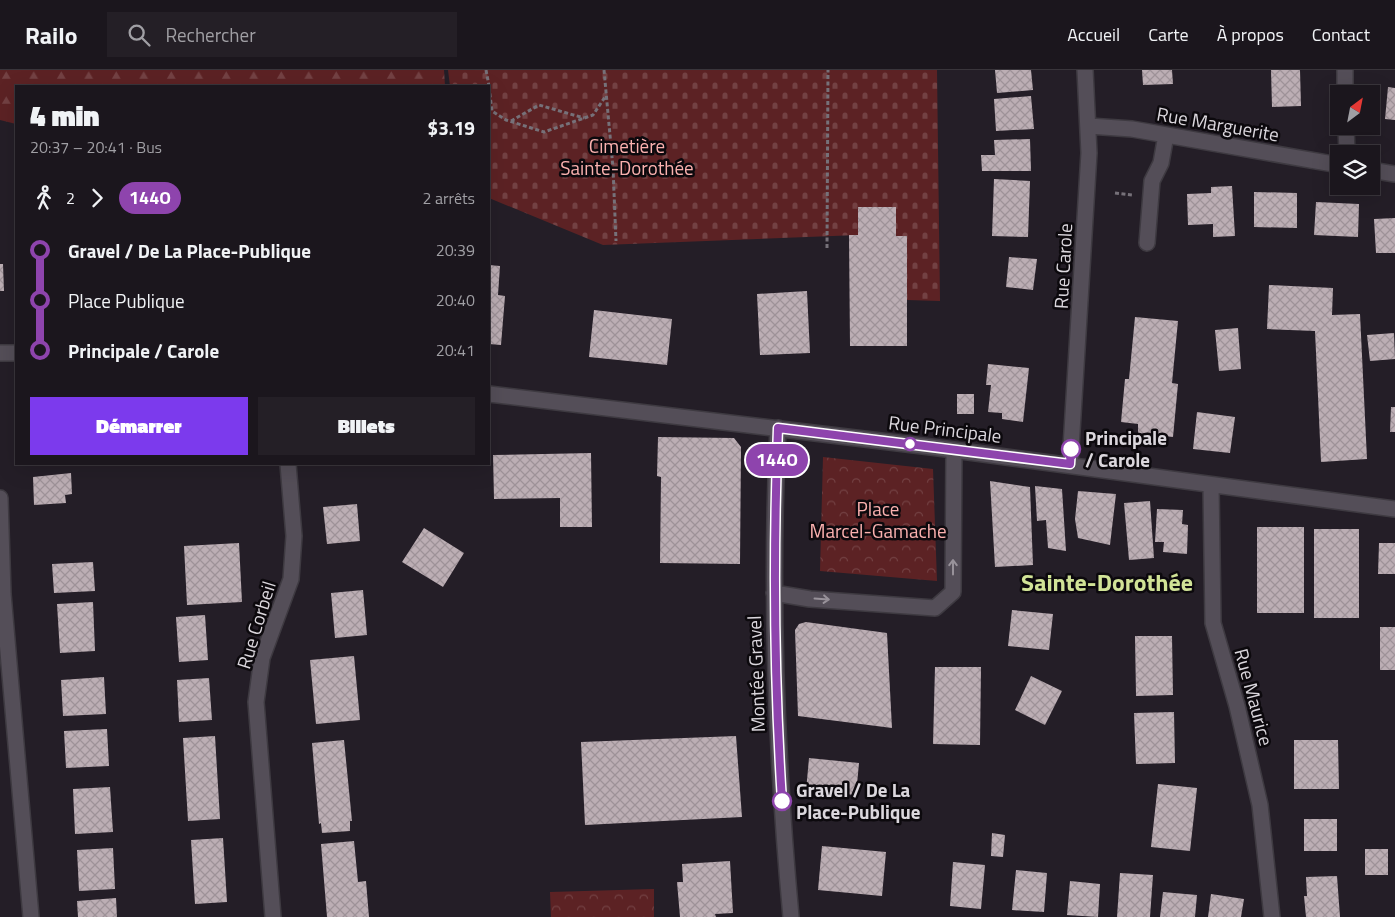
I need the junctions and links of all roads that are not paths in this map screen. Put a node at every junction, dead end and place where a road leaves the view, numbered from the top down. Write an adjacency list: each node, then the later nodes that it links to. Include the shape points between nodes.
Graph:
1 (1086, 70): 4 (street, Rue Carole)
2 (1344, 70): 3 (street)
3 (1345, 85)
4 (1089, 126): 5 (street, Rue Marguerite); 15 (street, Rue Carole)
5 (1166, 135): 6 (street, Rue Marguerite); 9 (street, via 1161,164 1152,181)
6 (1330, 162)
7 (1380, 172): 8 (street)
8 (1395, 174)
9 (1146, 243)
10 (0, 353): 11 (street)
11 (15, 353)
12 (490, 394): 13 (street, Rue Principale)
13 (778, 428): 14 (street, Rue Principale); 20 (street, Montée Gravel)
14 (954, 450): 15 (street, Rue Principale); 20 (street, one-way to 14, via 935,608 953,592)
15 (1070, 464): 17 (street, Rue Principale)
16 (288, 465): 22 (street, Rue Corbeil, via 294,536 291,578 262,658 256,702)
17 (1211, 486): 19 (street, Rue Principale); 24 (street, Rue Maurice, via 1213,623 1260,805)
18 (0, 498): 21 (street, via 3,594)
19 (1395, 508)
20 (774, 593): 23 (street, Montée Gravel, via 778,734)
21 (31, 917)
22 (273, 917)
23 (791, 917)
24 (1272, 917)

